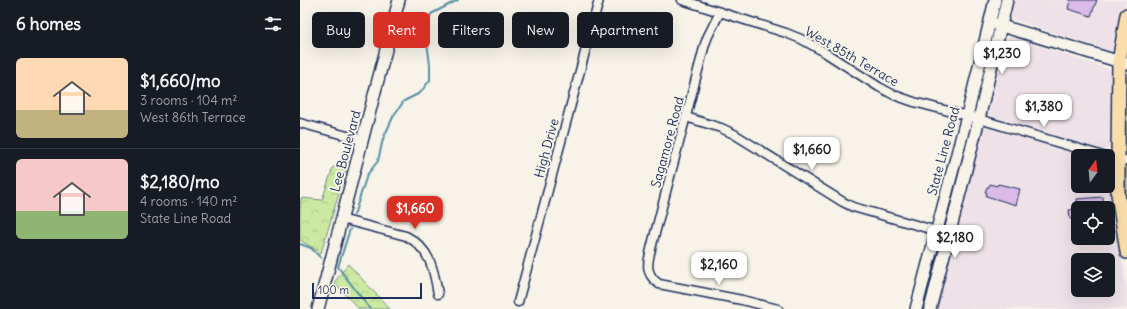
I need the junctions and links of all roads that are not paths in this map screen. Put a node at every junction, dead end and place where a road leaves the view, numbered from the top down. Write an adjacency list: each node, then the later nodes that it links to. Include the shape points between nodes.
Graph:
1 (399, 0): 14 (main road, Lee Boulevard)
2 (599, 0): 21 (street, High Drive)
3 (682, 0): 6 (street, West 85th Terrace)
4 (995, 0): 8 (main road, State Line Road)
5 (1007, 0): 8 (main road, State Line Road)
6 (720, 12): 10 (street, West 85th Terrace, via 801,39 894,95); 11 (street, Sagamore Road, via 705,44)
7 (1127, 15): 9 (main road)
8 (996, 24): 9 (main road); 10 (main road, State Line Road); 12 (main road, State Line Road)
9 (1123, 63): 16 (main road)
10 (967, 116): 12 (street, West 85th Terrace); 18 (main road, State Line Road)
11 (686, 117): 18 (street, via 734,134 853,208); 23 (street, Sagamore Road, via 649,262 648,269 652,279 670,287)
12 (979, 119): 15 (street, West 85th Terrace); 25 (main road, State Line Road)
13 (300, 123): 14 (street)
14 (362, 140): 17 (main road, Lee Boulevard)
15 (1080, 149)
16 (1118, 159): 19 (main road, via 1118,194)
17 (341, 219): 20 (street, via 414,240 423,249 435,274); 22 (main road, Lee Boulevard)
18 (937, 231): 24 (main road, State Line Road)
19 (1126, 247)
20 (438, 294)
21 (518, 302)
22 (318, 309)
23 (778, 309)
24 (916, 309)
25 (930, 309)

